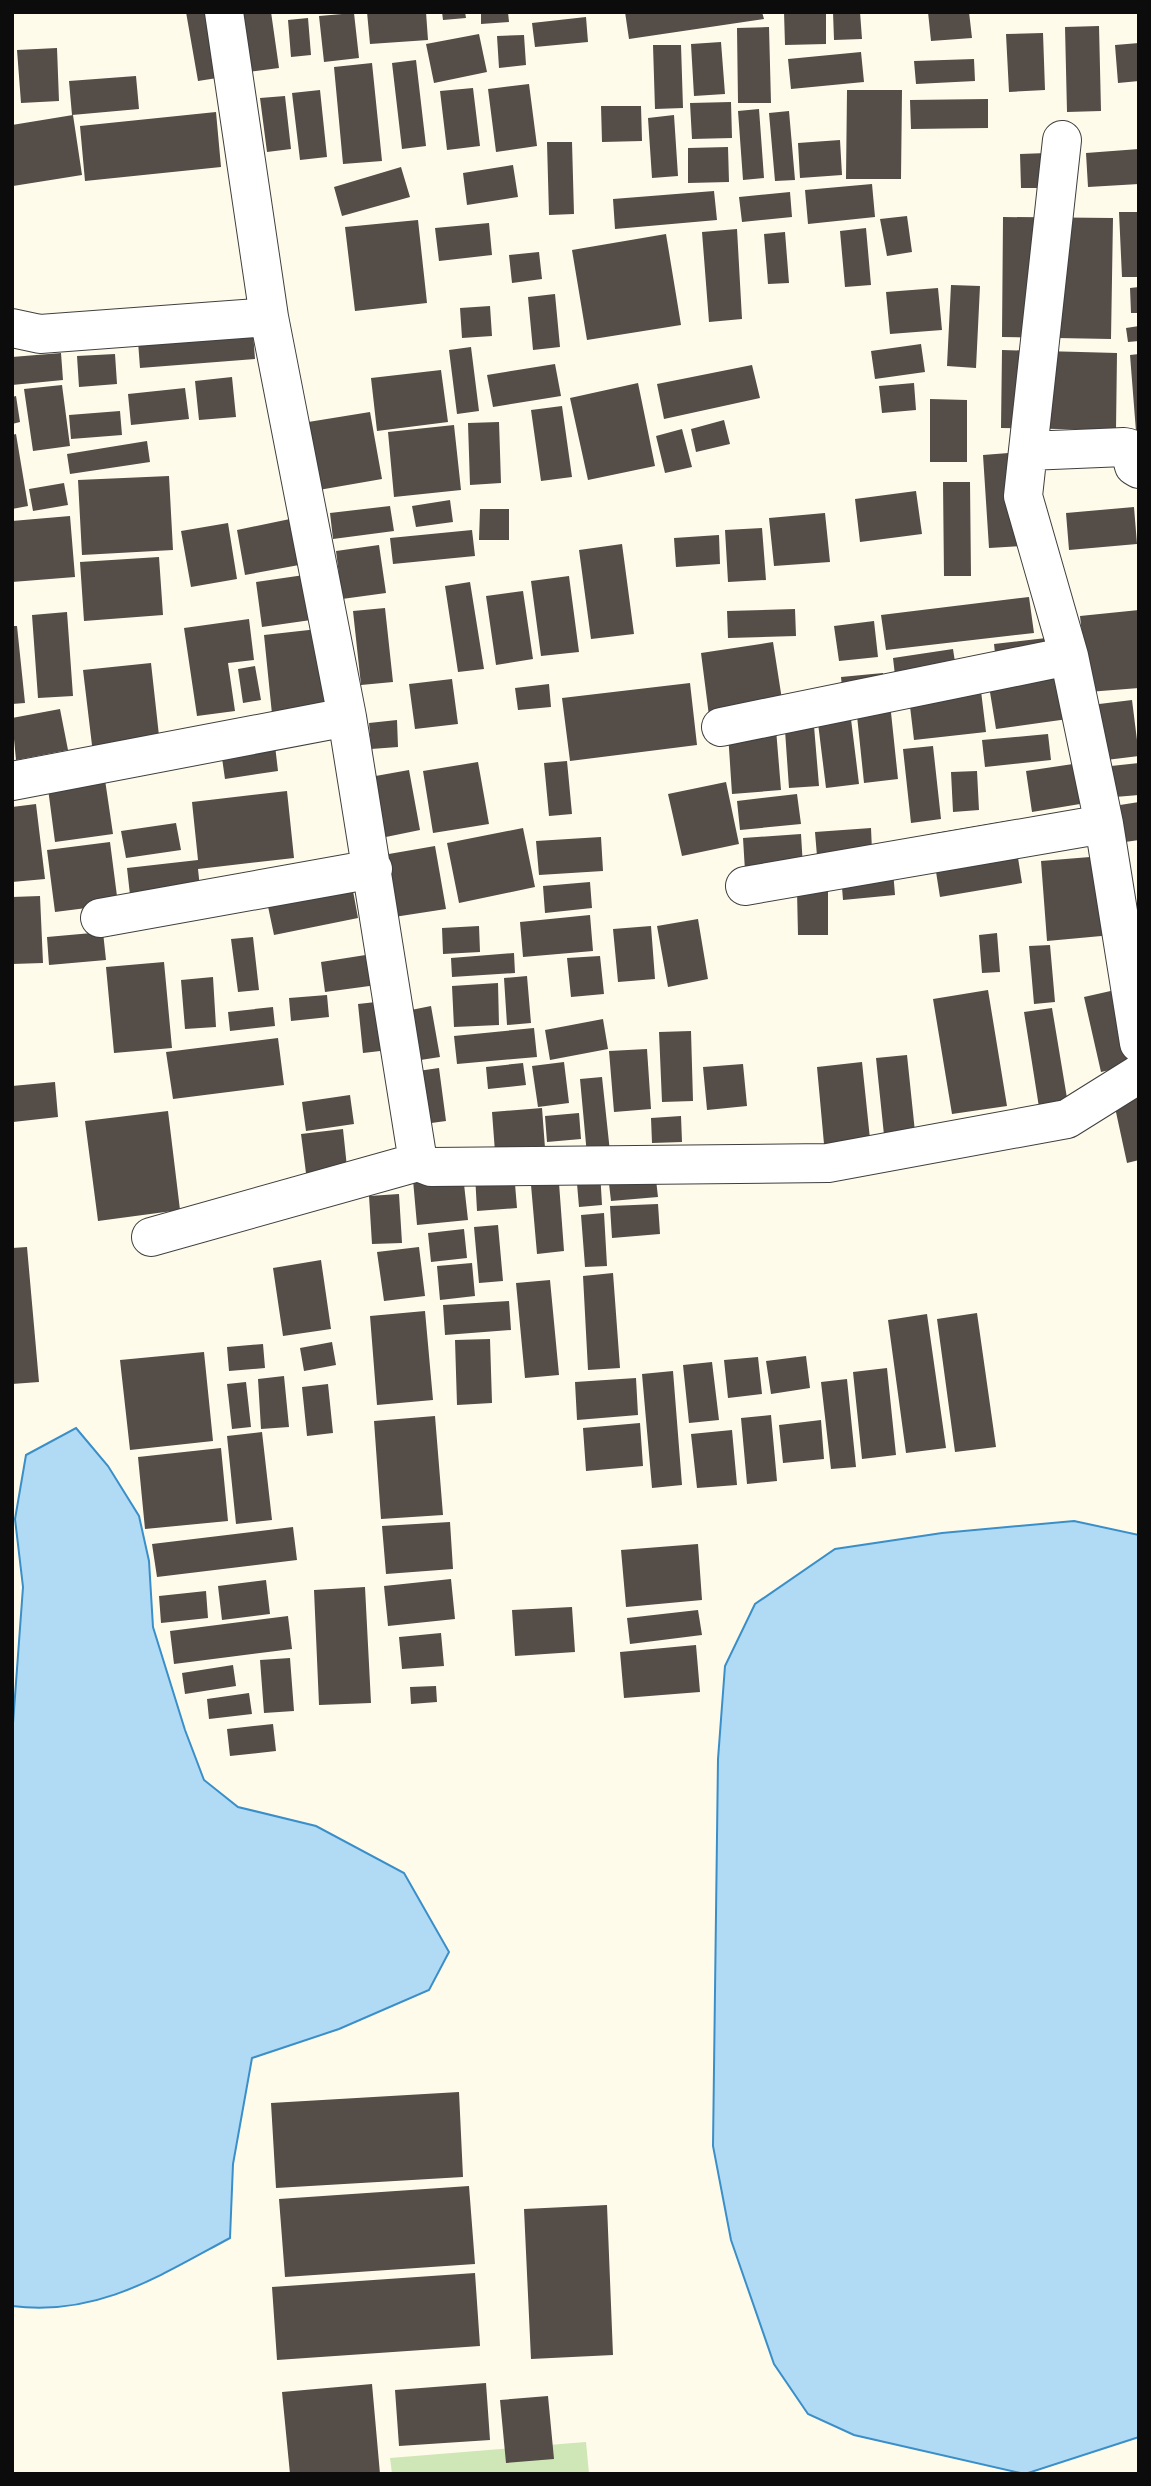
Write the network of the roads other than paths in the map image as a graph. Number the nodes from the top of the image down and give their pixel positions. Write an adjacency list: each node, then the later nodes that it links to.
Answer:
1 (224, 12): 3 (street)
2 (1062, 140): 5 (street)
3 (269, 317): 4 (street); 8 (street)
4 (12, 328)
5 (1028, 451): 6 (street); 7 (street)
6 (1139, 469)
7 (1069, 656): 9 (street); 11 (street)
8 (347, 717): 10 (street); 12 (street)
9 (721, 727)
10 (12, 781)
11 (1104, 824): 13 (street); 15 (street)
12 (373, 869): 14 (street); 17 (street)
13 (746, 886)
14 (100, 918)
15 (1139, 1043)
16 (1139, 1074): 17 (street)
17 (418, 1162): 18 (street)
18 (150, 1237)

